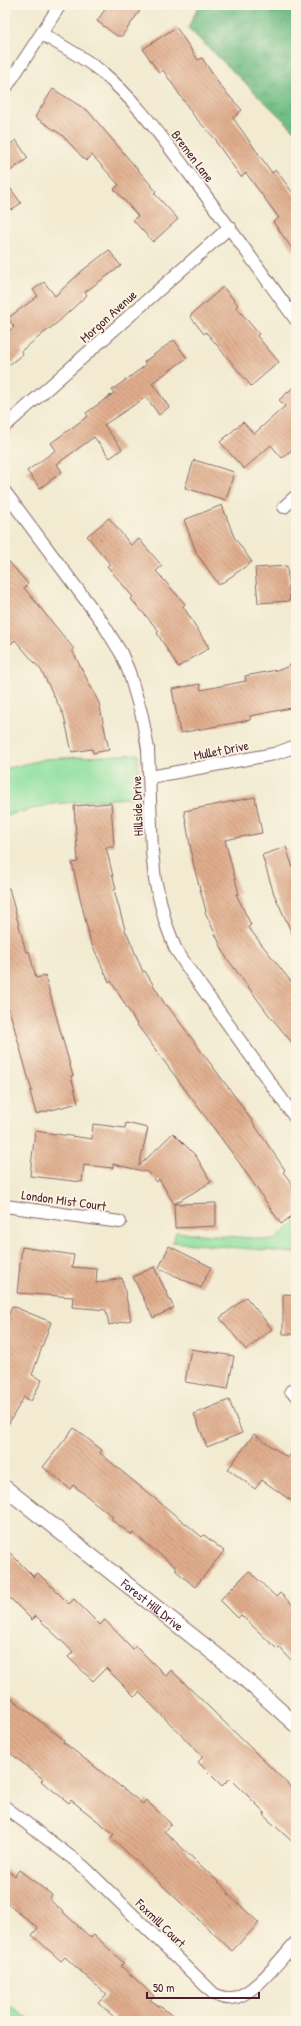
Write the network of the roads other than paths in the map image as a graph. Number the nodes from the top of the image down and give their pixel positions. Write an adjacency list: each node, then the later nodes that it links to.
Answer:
1 (60, 5): 2 (street)
2 (42, 34): 3 (street); 4 (street, Bremen Lane)
3 (5, 89)
4 (230, 227): 5 (street, Bremen Lane); 6 (street, Morgon Avenue)
5 (296, 320)
6 (5, 426)
7 (5, 492): 11 (street, Hillside Drive)
8 (296, 496): 9 (street)
9 (284, 507)
10 (296, 746): 11 (street, Mullet Drive)
11 (150, 777): 12 (street, Hillside Drive)
12 (296, 1119)
13 (5, 1206): 14 (street, London Mist Court)
14 (120, 1222)
15 (5, 1488): 16 (street, Forest Hill Drive)
16 (296, 1725)
17 (5, 1807): 18 (street, Foxmill Court)
18 (296, 1942)

